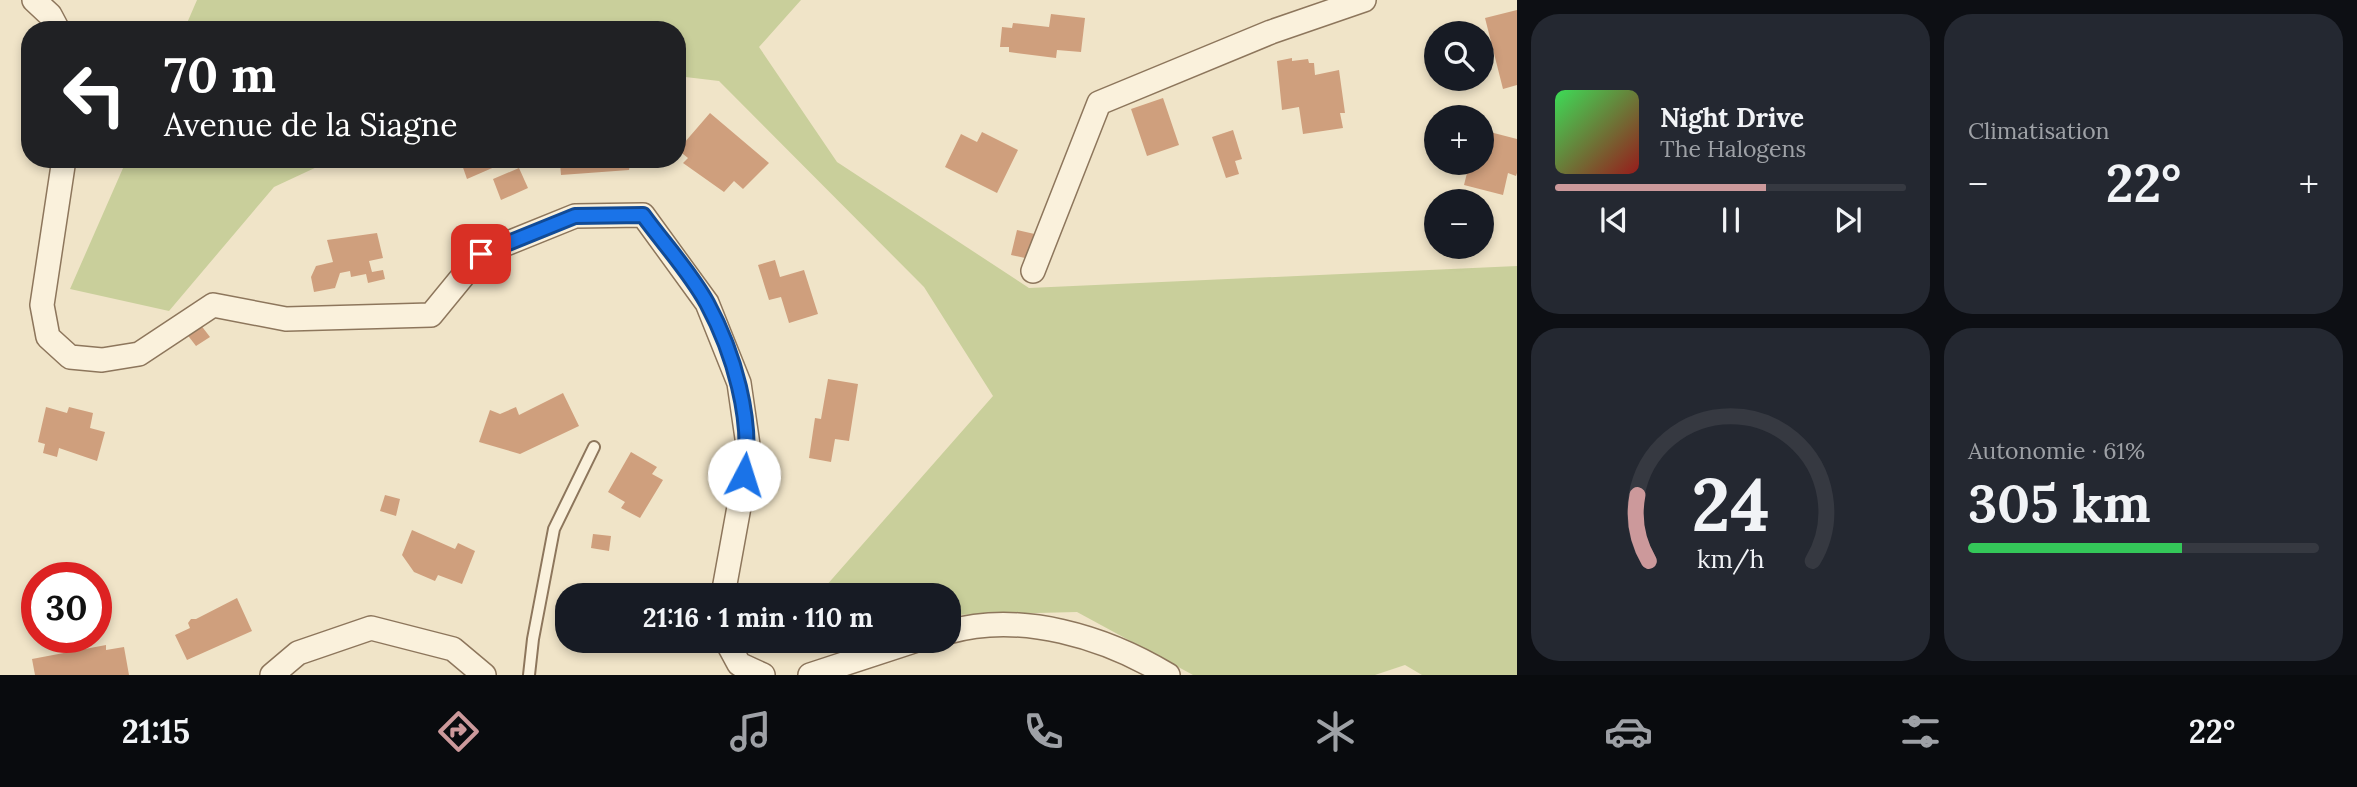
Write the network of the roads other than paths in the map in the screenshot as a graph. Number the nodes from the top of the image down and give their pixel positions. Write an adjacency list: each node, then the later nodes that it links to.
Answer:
1 (34, 0): 3 (street)
2 (1364, 0): 5 (street)
3 (53, 21)
4 (63, 168): 7 (street)
5 (1033, 271)
6 (594, 447): 13 (lane)
7 (725, 583)
8 (961, 628): 16 (street)
9 (733, 653): 14 (street)
10 (877, 653): 15 (street)
11 (272, 675): 12 (street)
12 (484, 675)
13 (529, 675)
14 (763, 675)
15 (810, 675)
16 (1168, 675)

